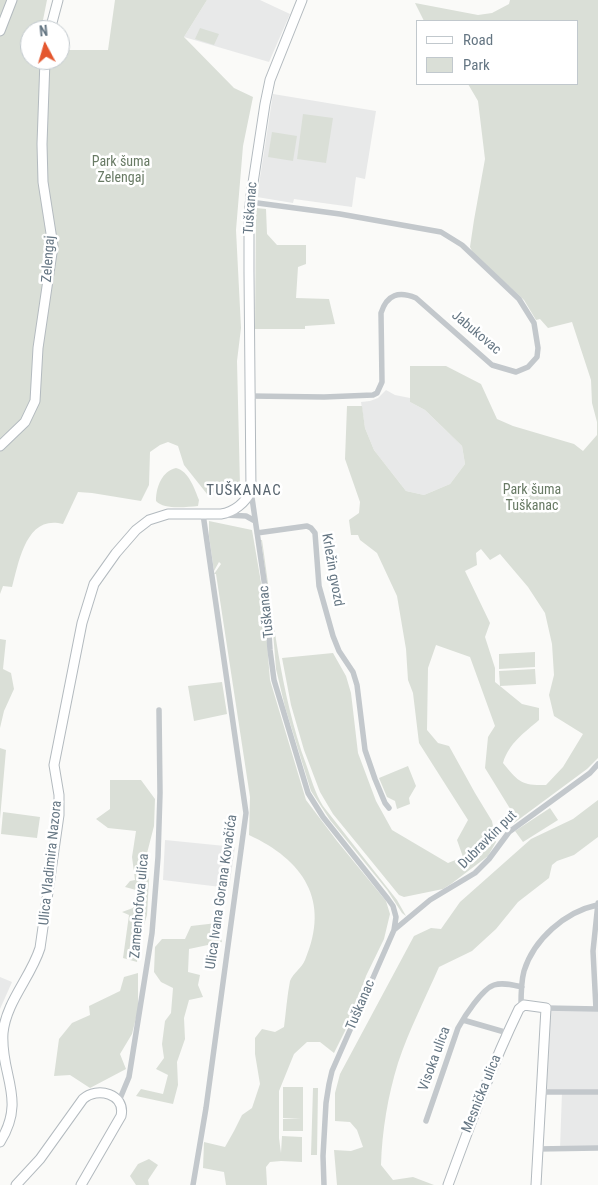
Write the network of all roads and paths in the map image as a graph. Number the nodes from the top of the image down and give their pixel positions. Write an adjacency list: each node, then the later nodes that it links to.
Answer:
1 (12, 0): 5 (street)
2 (58, 0): 4 (street)
3 (302, 0): 7 (street, Tuškanac)
4 (53, 20)
5 (0, 31)
6 (45, 70): 9 (street, Zelengaj)
7 (250, 202): 8 (street, Tuškanac); 8 (street, Jabukovac)
8 (250, 396): 10 (street, Tuškanac)
9 (0, 446)
10 (251, 491): 12 (street, Ulica Vladimira Nazora); 13 (street, Tuškanac)
11 (203, 514): 12 (street, Ulica Vladimira Nazora); 30 (street, Ulica Vladimira Nazora); 35 (street, Ulica Ivana Gorana Kovačića)
12 (221, 514): 13 (street, Ulica Vladimira Nazora)
13 (255, 521): 14 (street, Tuškanac)
14 (257, 533): 17 (street, Krležin gvozd); 19 (street, Tuškanac)
15 (159, 710): 28 (street, Zamenhofova ulica)
16 (598, 764): 19 (street, Dubravkin put)
17 (389, 808)
18 (598, 904): 20 (street); 23 (street)
19 (394, 930): 36 (street, Tuškanac)
20 (522, 987): 21 (street); 24 (street, Visoka ulica)
21 (521, 1006): 22 (street); 25 (street, Mesnička ulica)
22 (546, 1008): 23 (street); 26 (street)
23 (597, 1009)
24 (463, 1020): 25 (street); 29 (street, Visoka ulica)
25 (508, 1034): 37 (street, Mesnička ulica)
26 (542, 1092): 27 (street); 32 (street)
27 (598, 1092)
28 (119, 1101): 33 (street); 34 (street)
29 (426, 1121)
30 (0, 1142)
31 (598, 1148): 32 (street)
32 (537, 1149): 38 (street)
33 (16, 1185)
34 (81, 1185)
35 (193, 1185)
36 (324, 1185)
37 (448, 1185)
38 (536, 1185)

